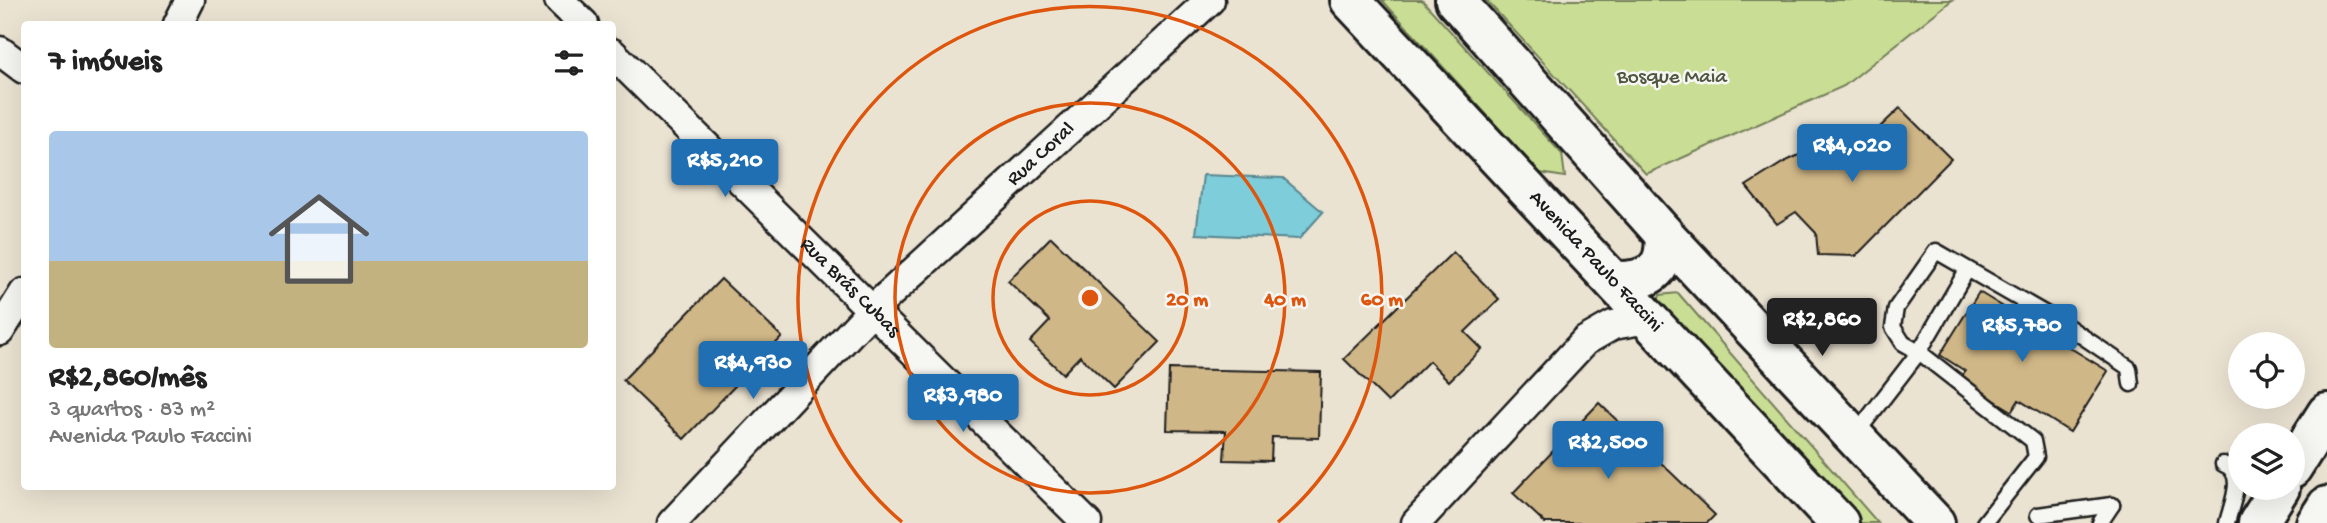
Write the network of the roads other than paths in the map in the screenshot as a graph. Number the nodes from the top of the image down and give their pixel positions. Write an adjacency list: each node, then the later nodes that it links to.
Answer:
1 (190, 0): 6 (street)
2 (559, 0): 7 (street)
3 (1210, 0): 15 (street, Rua Coral)
4 (1350, 0): 13 (main road, Avenida Paulo Faccini)
5 (1455, 0): 11 (main road)
6 (180, 21)
7 (581, 21)
8 (0, 51): 10 (street)
9 (616, 57): 15 (street, Rua Brás Cubas)
10 (21, 67)
11 (1664, 234): 13 (main road); 21 (main road)
12 (1967, 270): 18 (lane); 18 (lane); 19 (lane)
13 (1614, 281): 16 (main road, Avenida Paulo Faccini)
14 (21, 298): 17 (street)
15 (872, 310): 27 (street, Rua Coral); 28 (street, Rua Brás Cubas)
16 (1648, 319): 29 (street); 30 (main road, Avenida Paulo Faccini)
17 (0, 331)
18 (1919, 352): 21 (lane); 32 (lane)
19 (2131, 384)
20 (2327, 413): 22 (main road)
21 (1854, 436): 31 (main road)
22 (2305, 448)
23 (2223, 464): 34 (lane)
24 (2272, 500): 35 (main road)
25 (2327, 506): 36 (main road)
26 (2038, 515): 33 (lane)
27 (672, 523)
28 (1087, 523)
29 (1416, 523)
30 (1839, 523)
31 (1936, 523)
32 (1984, 523)
33 (2100, 523)
34 (2227, 523)
35 (2258, 523)
36 (2316, 523)

